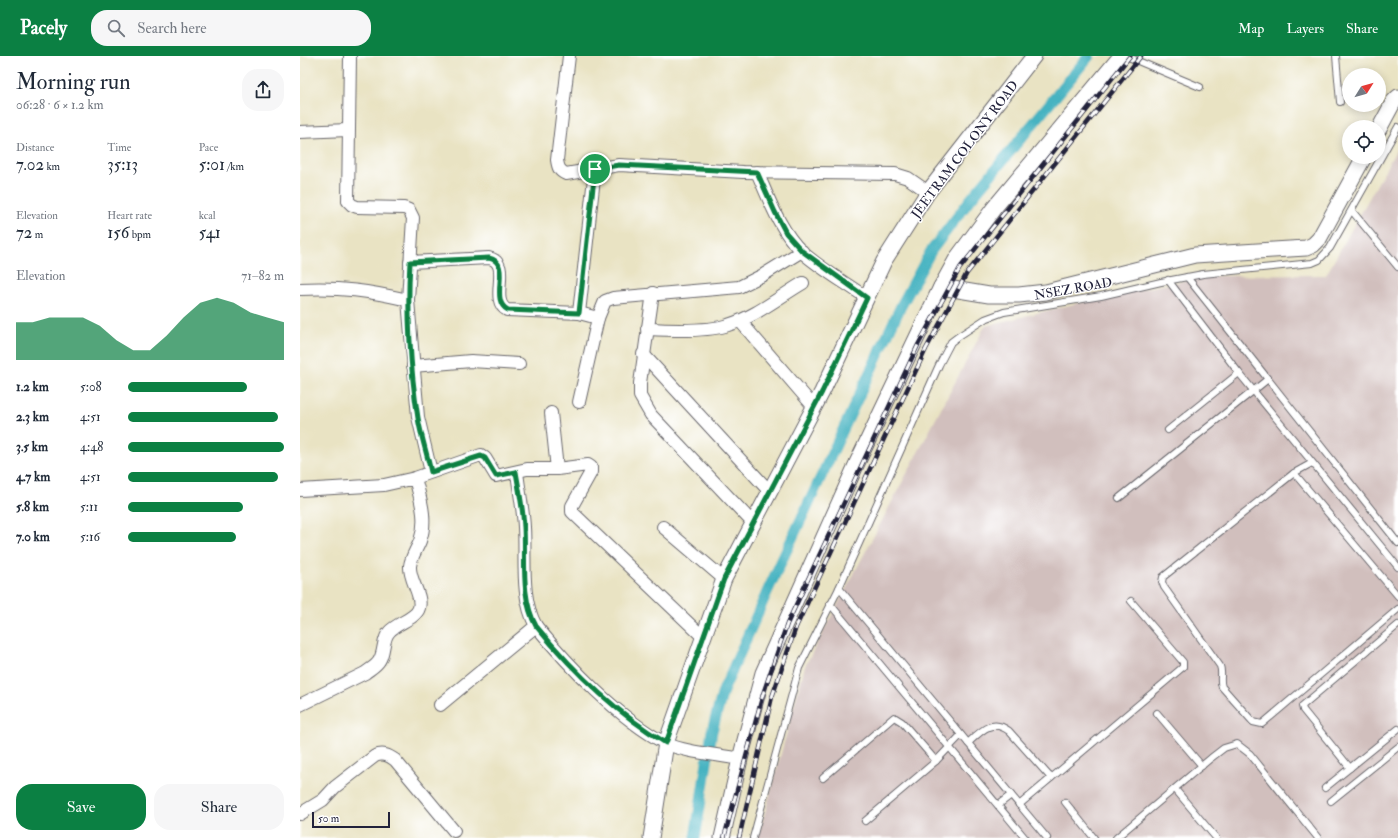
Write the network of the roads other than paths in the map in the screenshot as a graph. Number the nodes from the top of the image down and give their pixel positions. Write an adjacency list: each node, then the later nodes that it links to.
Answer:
1 (350, 56): 12 (street)
2 (568, 56): 15 (street)
3 (1034, 56): 17 (street, JEETRAM COLONY ROAD)
4 (1121, 56): 25 (street)
5 (1126, 56): 7 (lane)
6 (1336, 56): 9 (lane)
7 (1200, 87)
8 (1398, 97): 10 (street)
9 (1340, 102)
10 (1384, 120)
11 (1398, 127): 18 (lane, NSEZ ROAD)
12 (348, 130): 13 (street); 20 (street)
13 (300, 132)
14 (1360, 164): 25 (street)
15 (595, 169): 16 (street); 30 (street)
16 (757, 172): 17 (street); 19 (street)
17 (928, 192): 28 (street, JEETRAM COLONY ROAD)
18 (1352, 211): 21 (lane); 22 (lane, NSEZ ROAD)
19 (802, 251): 27 (street); 28 (street)
20 (410, 262): 29 (street); 30 (street)
21 (1398, 267)
22 (1188, 277): 23 (lane, NSEZ ROAD); 38 (lane)
23 (1168, 280): 37 (lane); 58 (lane, NSEZ ROAD)
24 (803, 283): 32 (street)
25 (941, 287): 75 (street)
26 (300, 289): 29 (street)
27 (653, 293): 31 (street); 33 (street)
28 (867, 298): 41 (street, JEETRAM COLONY ROAD)
29 (408, 300): 36 (street)
30 (579, 313): 31 (street)
31 (598, 318): 40 (street)
32 (740, 321): 33 (street); 41 (street)
33 (647, 329): 34 (street)
34 (643, 354): 51 (street); 53 (street)
35 (519, 364): 36 (street)
36 (413, 366): 46 (street)
37 (1239, 373): 39 (lane); 43 (lane)
38 (1268, 380): 39 (lane); 55 (lane)
39 (1254, 391): 44 (lane); 52 (lane)
40 (579, 402)
41 (814, 407): 51 (street, JEETRAM COLONY ROAD)
42 (551, 413): 45 (street)
43 (1168, 430)
44 (1312, 463): 48 (lane); 56 (lane)
45 (557, 469): 47 (street); 65 (street)
46 (431, 472): 47 (street); 49 (street)
47 (516, 472): 64 (street)
48 (1294, 473): 59 (lane); 62 (lane)
49 (415, 478): 50 (street); 66 (street)
50 (300, 490)
51 (770, 492): 53 (street, JEETRAM COLONY ROAD)
52 (1119, 498)
53 (753, 523): 57 (street, JEETRAM COLONY ROAD)
54 (663, 528): 57 (street)
55 (1398, 543)
56 (1398, 567)
57 (724, 579): 65 (street, JEETRAM COLONY ROAD)
58 (839, 588): 61 (lane, NSEZ ROAD); 70 (lane)
59 (1398, 596)
60 (1131, 601): 80 (lane)
61 (830, 604): 74 (lane); 93 (lane, NSEZ ROAD)
62 (1398, 609)
63 (1398, 625): 78 (lane)
64 (536, 626): 67 (street); 71 (street)
65 (702, 636): 71 (street, JEETRAM COLONY ROAD)
66 (300, 705)
67 (440, 705)
68 (1157, 713): 77 (lane)
69 (1398, 729): 78 (lane)
70 (962, 735): 72 (lane); 74 (lane)
71 (666, 743): 75 (street); 91 (street, JEETRAM COLONY ROAD)
72 (968, 743): 80 (lane); 83 (lane)
73 (1398, 746): 84 (lane)
74 (951, 747): 76 (lane); 86 (lane)
75 (736, 758): 92 (street)
76 (936, 761): 79 (lane); 89 (lane)
77 (1202, 766): 82 (lane); 99 (lane)
78 (1350, 768): 81 (lane)
79 (823, 778)
80 (1051, 778): 87 (lane)
81 (1325, 788)
82 (1175, 789): 97 (lane); 98 (lane)
83 (1011, 795): 86 (lane); 87 (lane)
84 (1330, 801)
85 (1065, 802): 96 (lane)
86 (998, 805): 94 (lane)
87 (1019, 805): 95 (lane)
88 (300, 814): 90 (street)
89 (865, 821)
90 (454, 831)
91 (652, 838)
92 (722, 838)
93 (753, 838)
94 (1026, 838)
95 (1047, 838)
96 (1094, 838)
97 (1116, 838)
98 (1216, 838)
99 (1318, 838)

